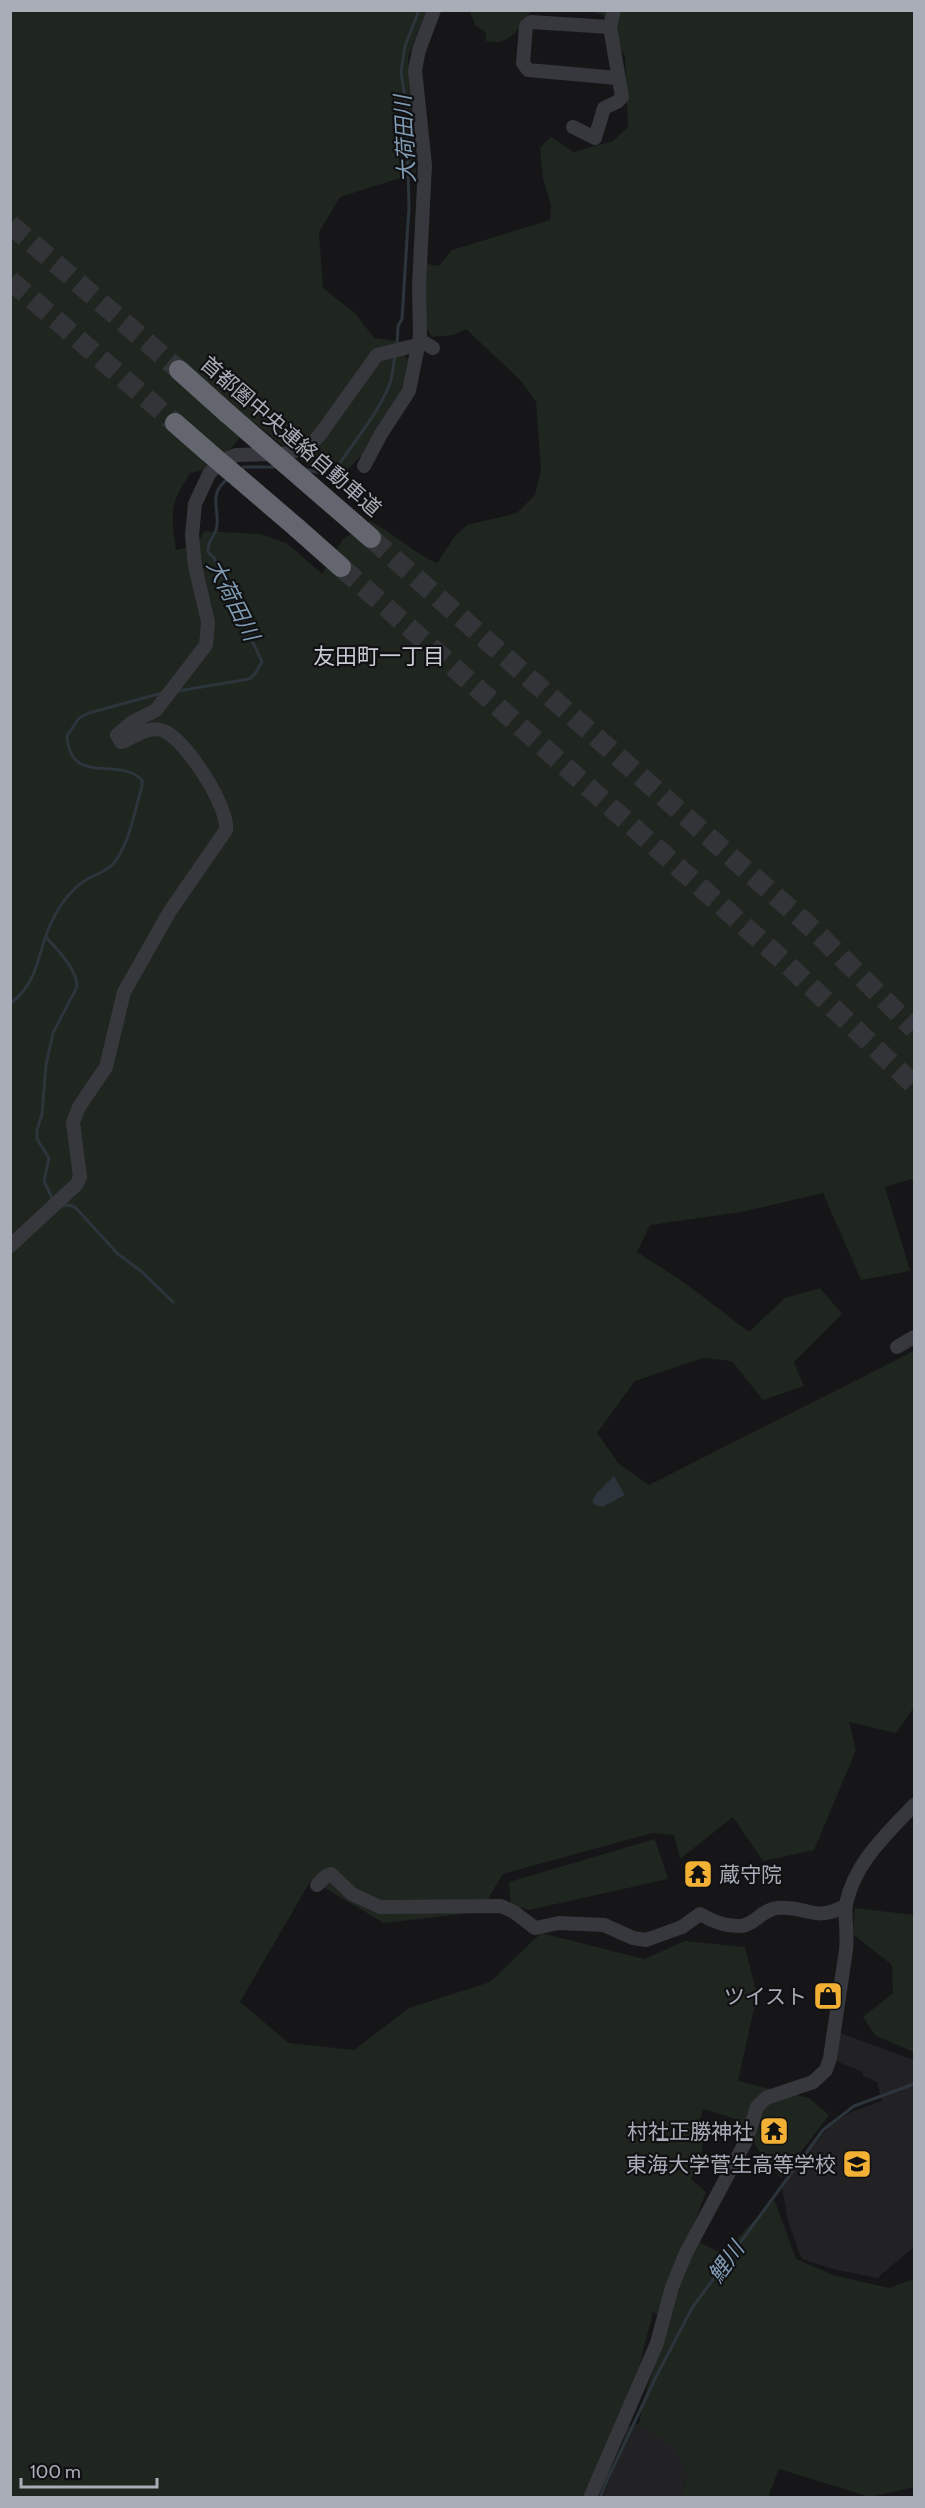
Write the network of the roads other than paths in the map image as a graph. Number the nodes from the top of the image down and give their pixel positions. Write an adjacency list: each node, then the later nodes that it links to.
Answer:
1 (434, 10): 6 (street)
2 (614, 10): 3 (street)
3 (610, 27): 4 (street); 4 (street)
4 (617, 78): 5 (street)
5 (573, 127)
6 (415, 345): 7 (street); 10 (street); 13 (street)
7 (433, 348)
8 (179, 370): 11 (highway, 首都圏中央連絡自動車道, bridge)
9 (175, 423): 12 (highway, bridge)
10 (364, 466)
11 (370, 538)
12 (341, 567)
13 (10, 1246)
14 (915, 1337): 15 (street)
15 (897, 1347)
16 (915, 1805): 18 (street)
17 (317, 1885): 18 (street)
18 (845, 1906): 19 (street)
19 (590, 2498)

